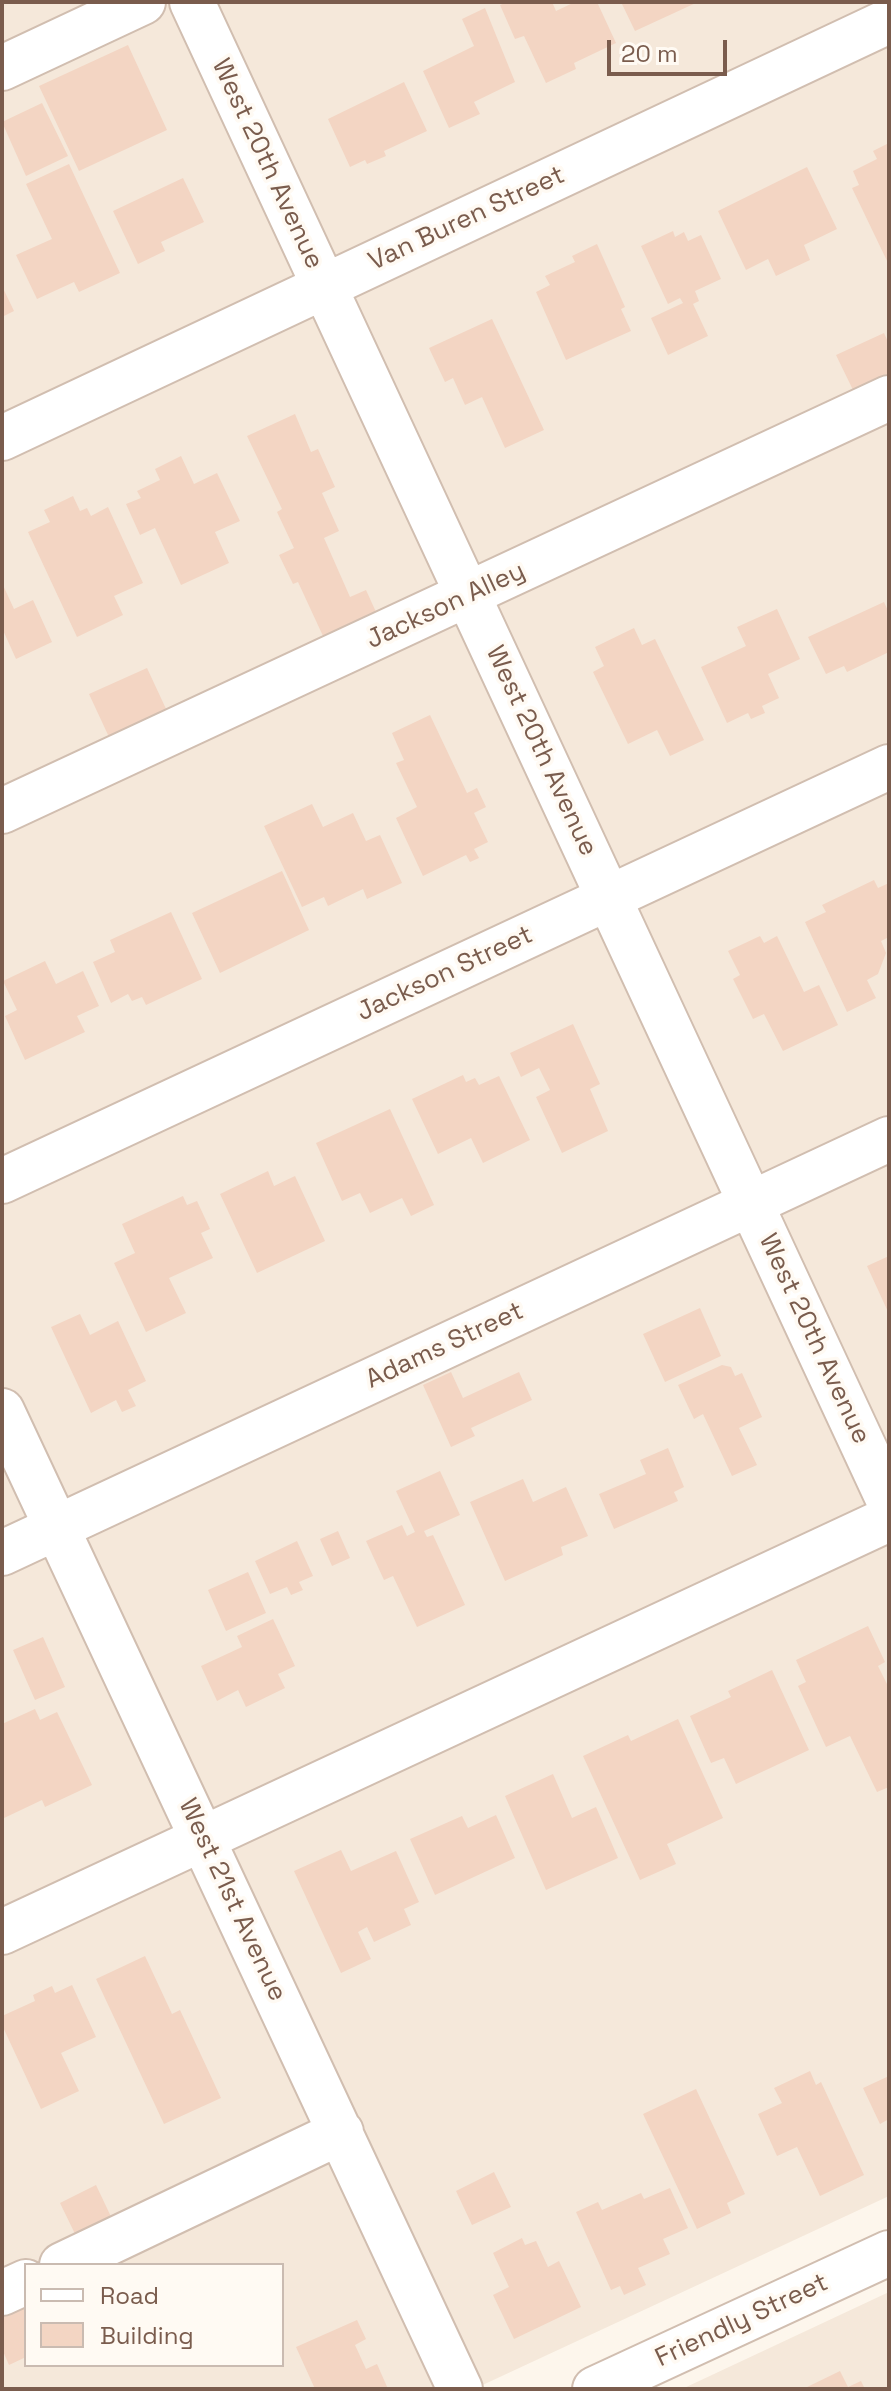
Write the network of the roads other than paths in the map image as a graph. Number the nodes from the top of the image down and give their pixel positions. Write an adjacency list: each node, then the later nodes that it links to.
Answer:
1 (143, 2): 4 (street)
2 (192, 2): 5 (street, West 20th Avenue)
3 (889, 21): 5 (street, Van Buren Street)
4 (2, 68)
5 (324, 287): 7 (street, Van Buren Street); 8 (street, West 20th Avenue)
6 (889, 398): 8 (street, Jackson Alley)
7 (2, 438)
8 (468, 596): 10 (street, Jackson Alley); 11 (street, West 20th Avenue)
9 (889, 767): 11 (street, Jackson Street)
10 (2, 811)
11 (610, 897): 13 (street, Jackson Street); 14 (street, West 20th Avenue)
12 (889, 1139): 14 (street, Adams Street)
13 (2, 1181)
14 (751, 1203): 16 (street, West 20th Avenue); 18 (street, Adams Street)
15 (2, 1411): 18 (street, West 21st Avenue)
16 (889, 1501)
17 (889, 1519): 20 (street)
18 (56, 1528): 19 (street, Adams Street); 20 (street, West 21st Avenue)
19 (2, 1553)
20 (203, 1838): 21 (street); 22 (street, West 21st Avenue)
21 (2, 1932)
22 (341, 2132): 24 (street); 27 (street, West 21st Avenue)
23 (889, 2253): 28 (street, Friendly Street)
24 (66, 2263)
25 (24, 2283): 26 (street)
26 (2, 2293)
27 (460, 2389)
28 (595, 2389)

